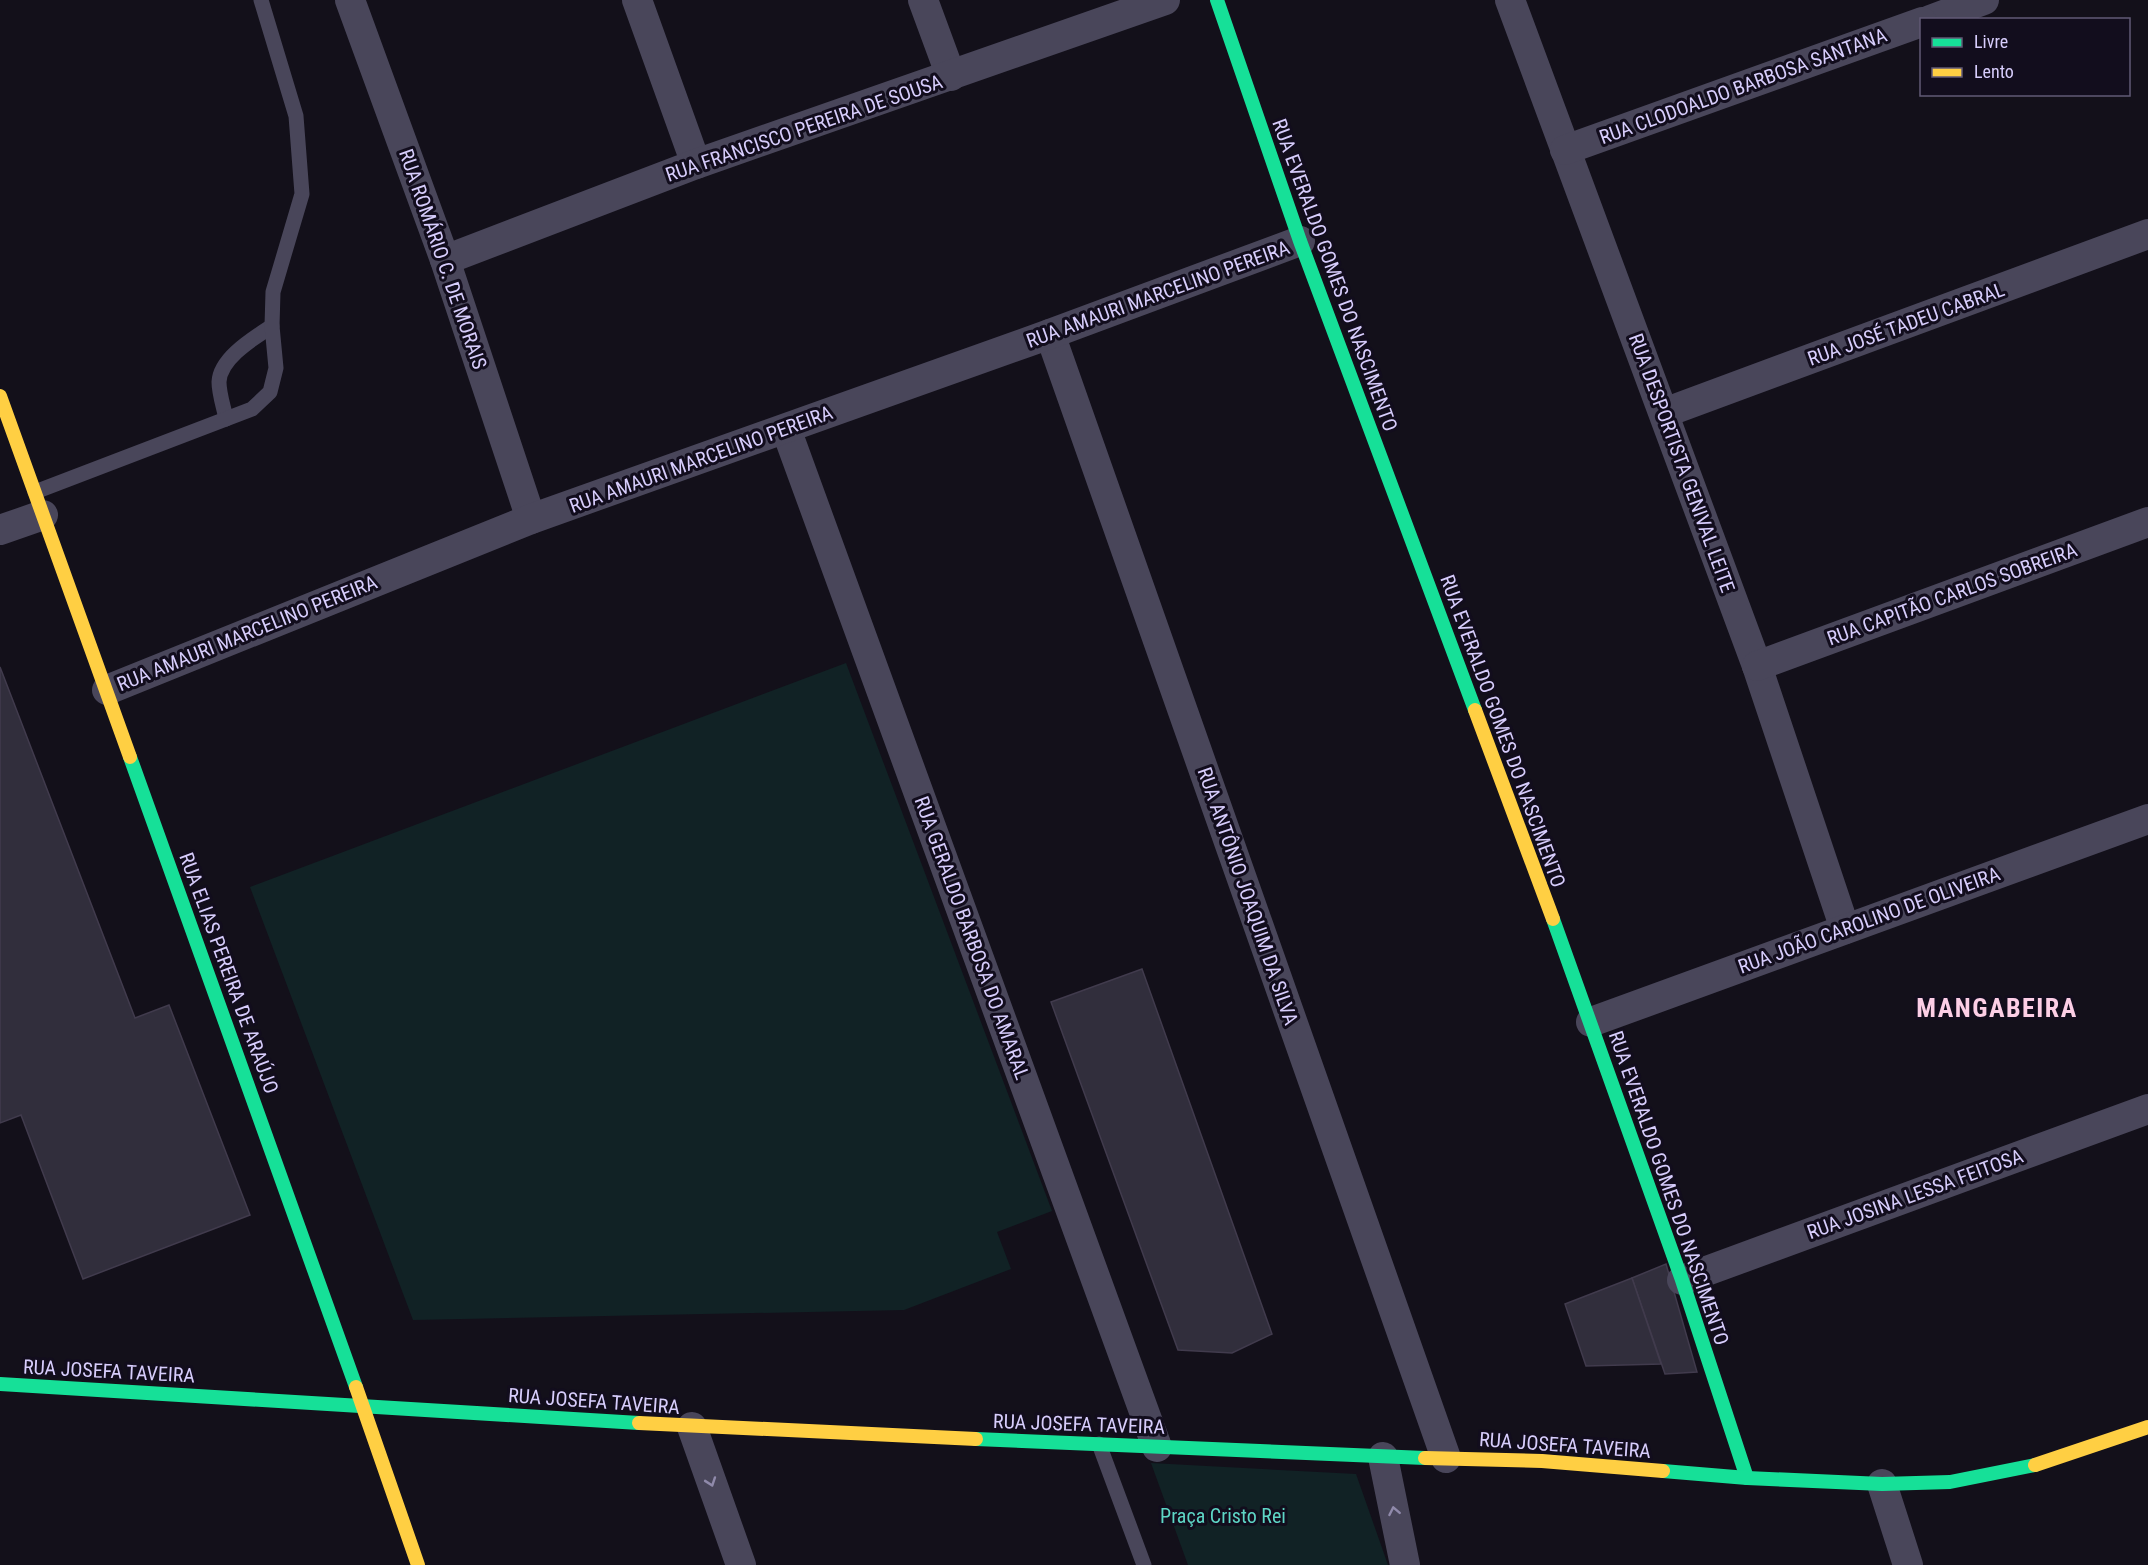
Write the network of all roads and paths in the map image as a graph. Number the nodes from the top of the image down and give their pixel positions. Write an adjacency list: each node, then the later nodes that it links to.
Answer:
1 (261, 0): 17 (lane)
2 (350, 0): 16 (street, RUA ROMÁRIO C. DE MORAIS)
3 (637, 0): 13 (street)
4 (923, 0): 11 (street)
5 (1165, 0): 11 (street, RUA FRANCISCO PEREIRA DE SOUSA)
6 (1217, 0): 15 (street, RUA EVERALDO GOMES DO NASCIMENTO)
7 (1510, 0): 12 (street, RUA DESPORTISTA GENIVAL LEITE)
8 (1984, 0): 9 (street)
9 (1935, 18)
10 (1920, 23): 12 (street, RUA CLODOALDO BARBOSA SANTANA)
11 (951, 76): 13 (street, RUA FRANCISCO PEREIRA DE SOUSA)
12 (1565, 150): 20 (street, RUA DESPORTISTA GENIVAL LEITE)
13 (696, 164): 16 (street, RUA FRANCISCO PEREIRA DE SOUSA)
14 (2148, 234): 20 (street, RUA JOSÉ TADEU CABRAL)
15 (1300, 241): 18 (street, RUA AMAURI MARCELINO PEREIRA); 31 (street, RUA EVERALDO GOMES DO NASCIMENTO)
16 (445, 260): 24 (street, RUA ROMÁRIO C. DE MORAIS)
17 (272, 326): 21 (lane); 21 (lane)
18 (1050, 334): 22 (street, RUA AMAURI MARCELINO PEREIRA); 41 (street, RUA ANTÔNIO JOAQUIM DA SILVA)
19 (0, 396): 23 (street, RUA ELIAS PEREIRA DE ARAÚJO)
20 (1664, 413): 27 (street, RUA DESPORTISTA GENIVAL LEITE)
21 (226, 419): 23 (lane)
22 (786, 429): 24 (street, RUA AMAURI MARCELINO PEREIRA); 39 (street, RUA GERALDO BARBOSA DO AMARAL)
23 (39, 504): 26 (street); 28 (street, RUA ELIAS PEREIRA DE ARAÚJO)
24 (531, 519): 28 (street, RUA AMAURI MARCELINO PEREIRA)
25 (2148, 522): 27 (street, RUA CAPITÃO CARLOS SOBREIRA)
26 (0, 530)
27 (1757, 666): 30 (street, RUA DESPORTISTA GENIVAL LEITE)
28 (107, 690): 35 (street, RUA ELIAS PEREIRA DE ARAÚJO)
29 (2148, 819): 30 (street, RUA JOÃO CAROLINO DE OLIVEIRA)
30 (1845, 929): 31 (street, RUA JOÃO CAROLINO DE OLIVEIRA)
31 (1591, 1022): 33 (street, RUA EVERALDO GOMES DO NASCIMENTO)
32 (2148, 1109): 33 (street, RUA JOSINA LESSA FEITOSA)
33 (1682, 1280): 42 (street, RUA EVERALDO GOMES DO NASCIMENTO)
34 (0, 1384): 35 (street, RUA JOSEFA TAVEIRA)
35 (362, 1405): 36 (street, RUA JOSEFA TAVEIRA); 44 (street, RUA ELIAS PEREIRA DE ARAÚJO)
36 (692, 1427): 38 (street, RUA JOSEFA TAVEIRA); 45 (street, one-way to 45)
37 (2148, 1427): 43 (street, RUA JOSEFA TAVEIRA)
38 (1099, 1444): 39 (street, RUA JOSEFA TAVEIRA); 46 (lane)
39 (1157, 1447): 40 (street, RUA JOSEFA TAVEIRA)
40 (1383, 1457): 41 (street, RUA JOSEFA TAVEIRA); 47 (street, one-way to 40)
41 (1446, 1458): 42 (street, RUA JOSEFA TAVEIRA)
42 (1747, 1478): 43 (street, RUA JOSEFA TAVEIRA)
43 (1882, 1484): 48 (street)
44 (418, 1565)
45 (741, 1565)
46 (1144, 1565)
47 (1405, 1565)
48 (1908, 1565)

